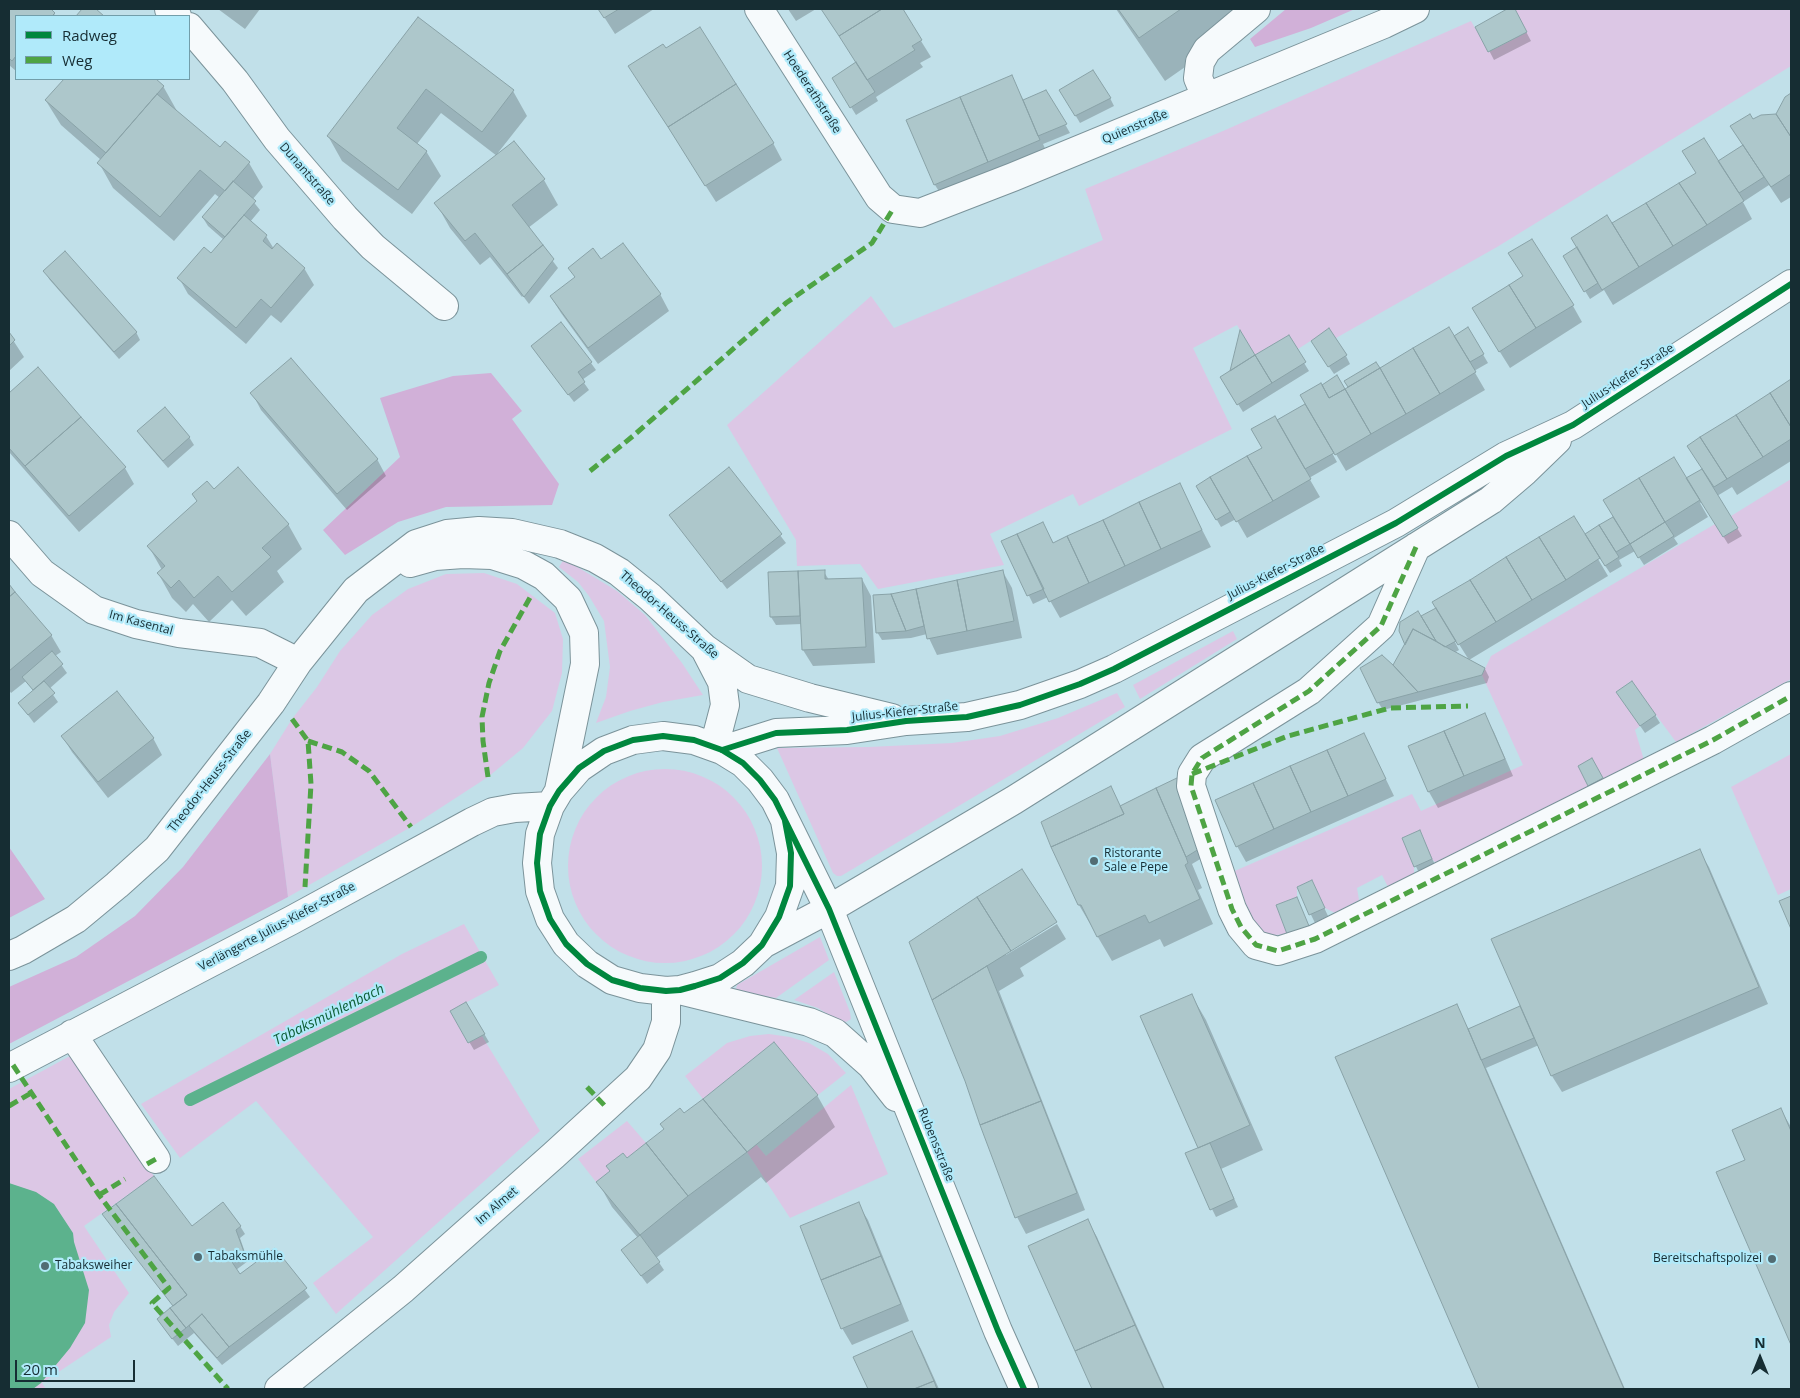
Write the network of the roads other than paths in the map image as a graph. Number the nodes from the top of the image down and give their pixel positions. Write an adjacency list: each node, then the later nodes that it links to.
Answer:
1 (759, 9): 6 (street, Hoederathstraße)
2 (1256, 9): 5 (street)
3 (1415, 9): 5 (street, Quienstraße)
4 (190, 28): 8 (street, Dunantstraße)
5 (1206, 97): 6 (street, Quienstraße)
6 (864, 175)
7 (1791, 284): 9 (street, Julius-Kiefer-Straße)
8 (444, 306)
9 (1574, 425): 11 (street, Julius-Kiefer-Straße); 16 (street, Julius-Kiefer-Straße)
10 (9, 535): 14 (street, Im Kasental)
11 (1416, 547): 15 (street); 20 (street, Julius-Kiefer-Straße)
12 (379, 572): 13 (street, Theodor-Heuss-Straße); 14 (street, Theodor-Heuss-Straße); 18 (street, Theodor-Heuss-Straße)
13 (704, 648): 16 (street, Theodor-Heuss-Straße); 17 (street)
14 (298, 662): 22 (street, Theodor-Heuss-Straße)
15 (1791, 696)
16 (906, 722): 17 (street, Julius-Kiefer-Straße)
17 (718, 749): 18 (street, Julius-Kiefer-Straße); 19 (street, Julius-Kiefer-Straße)
18 (555, 798): 23 (street, Julius-Kiefer-Straße); 24 (street, Verlängerte Julius-Kiefer-Straße)
19 (785, 821): 20 (street, Julius-Kiefer-Straße); 21 (street, Julius-Kiefer-Straße)
20 (829, 909): 21 (street, Julius-Kiefer-Straße); 26 (street, Rubensstraße)
21 (762, 945): 23 (street, Julius-Kiefer-Straße)
22 (9, 956)
23 (673, 991): 26 (street, Rubensstraße); 28 (street, Im Almet)
24 (72, 1034): 25 (street, Verlängerte Julius-Kiefer-Straße); 27 (street)
25 (9, 1068)
26 (913, 1118): 29 (street, Rubensstraße)
27 (156, 1159)
28 (279, 1389)
29 (1024, 1389)

